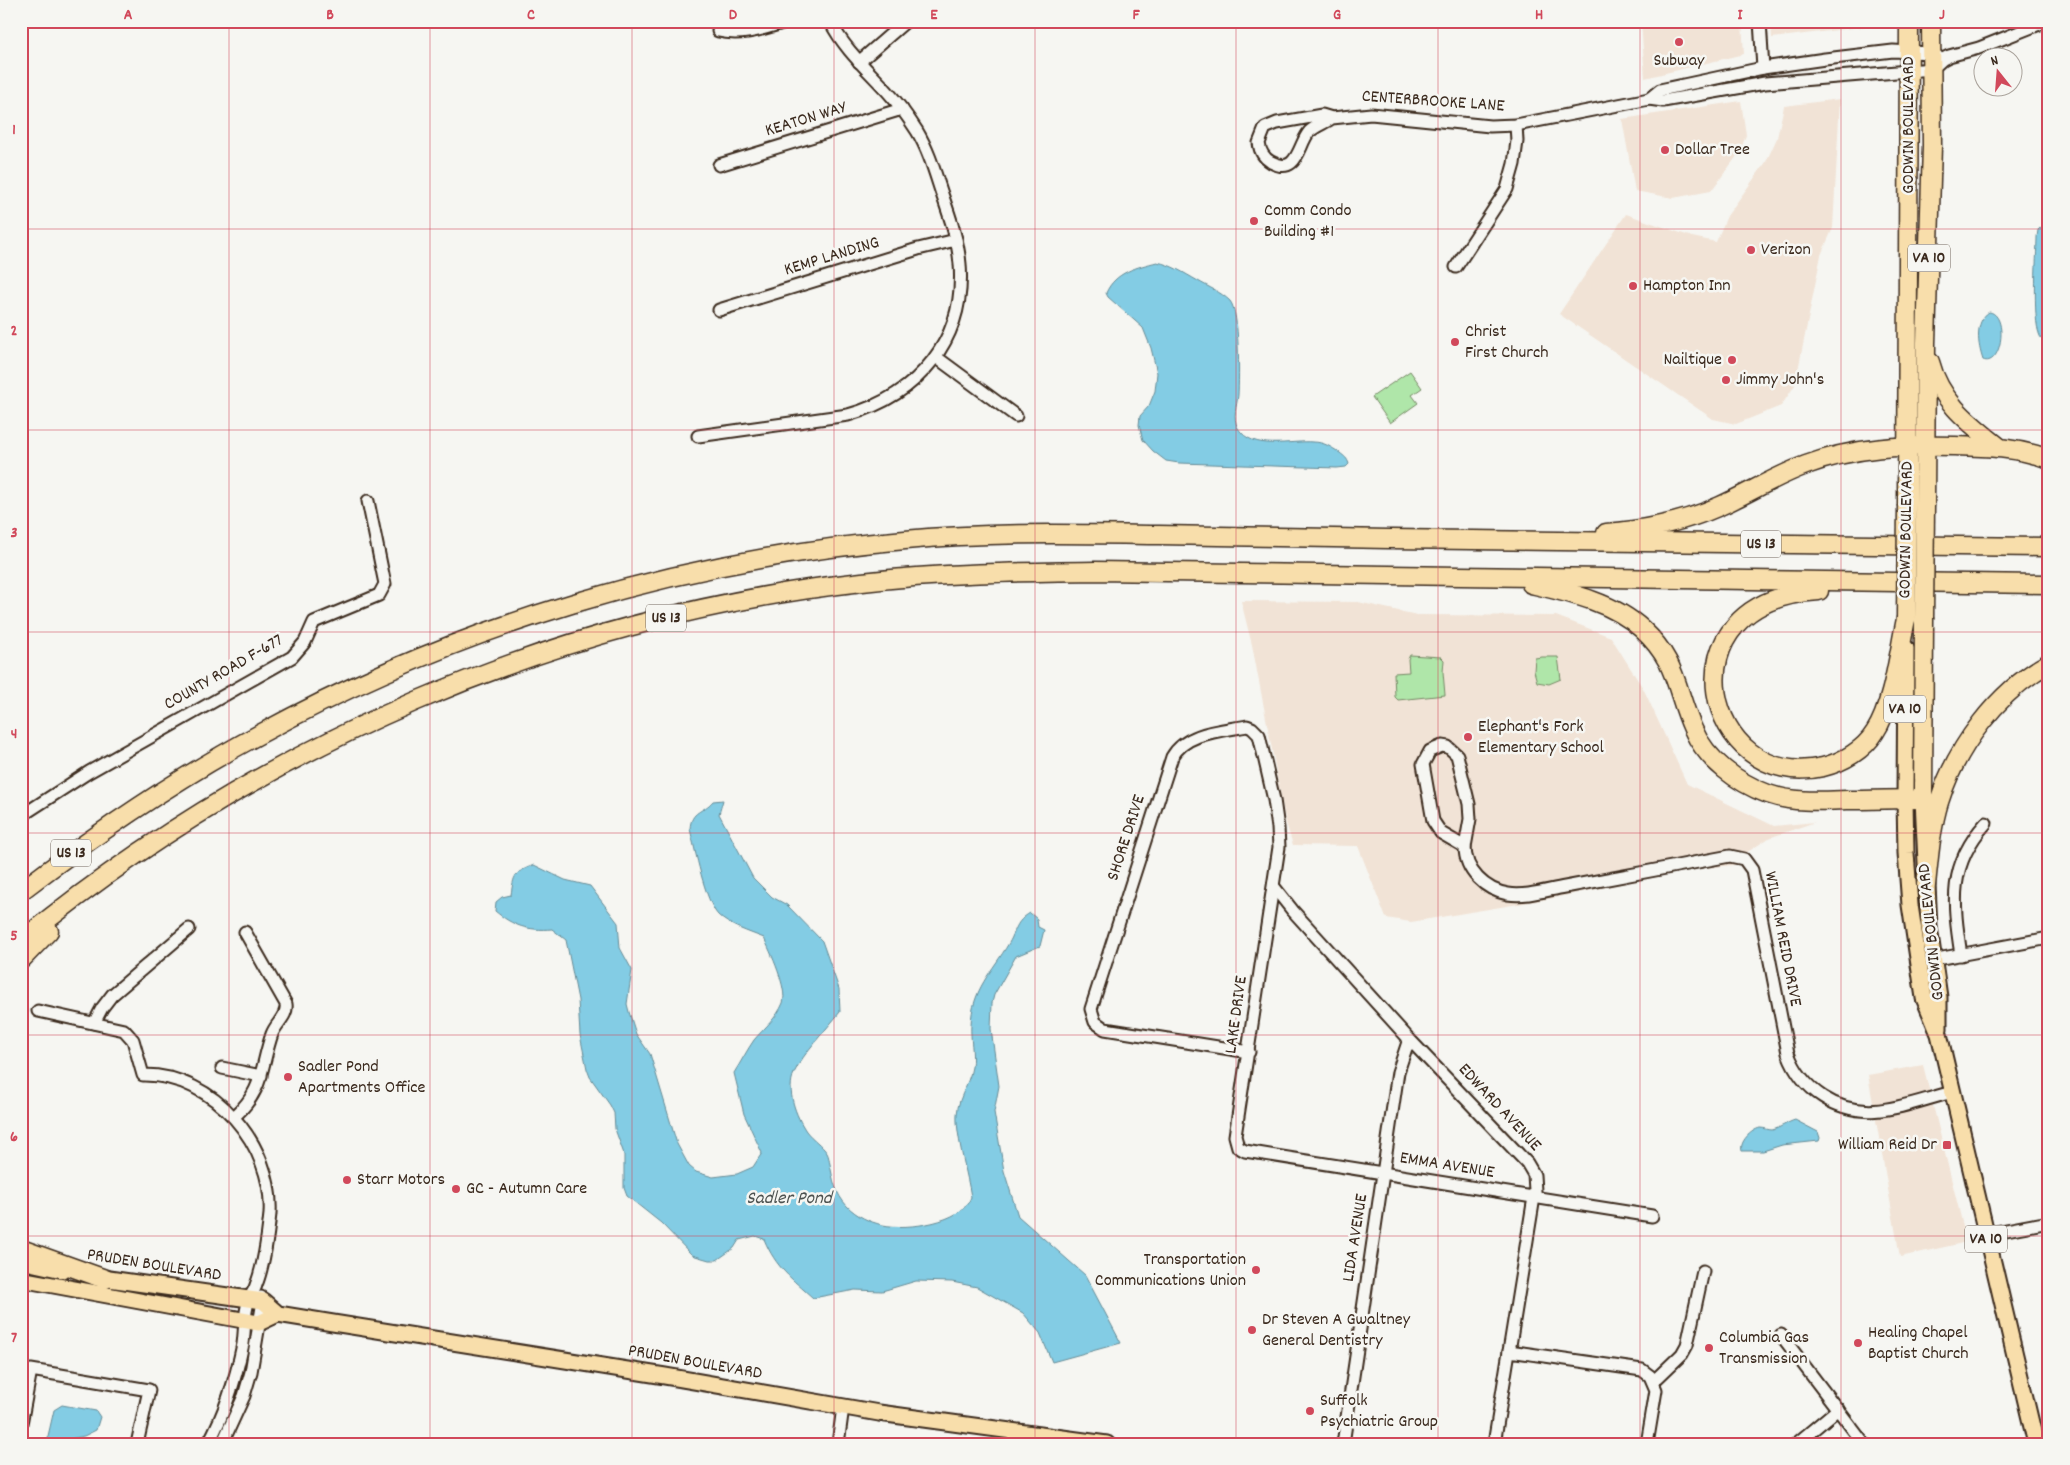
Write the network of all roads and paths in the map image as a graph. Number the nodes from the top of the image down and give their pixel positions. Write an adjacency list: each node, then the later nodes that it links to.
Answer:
1 (789, 21): 8 (street)
2 (830, 21): 11 (street)
3 (906, 21): 11 (street)
4 (1760, 21): 12 (street)
5 (1909, 21): 9 (highway, GODWIN BOULEVARD / VA 10)
6 (1931, 21): 10 (highway, GODWIN BOULEVARD / VA 10)
7 (2047, 21): 10 (street)
8 (718, 31)
9 (1909, 52): 10 (street, CENTERBROOKE LANE); 12 (street, CENTERBROOKE LANE); 13 (highway, GODWIN BOULEVARD / VA 10)
10 (1935, 60): 13 (street, CENTERBROOKE LANE); 22 (highway, GODWIN BOULEVARD / VA 10)
11 (859, 62): 15 (street)
12 (1763, 68): 14 (street, CENTERBROOKE LANE)
13 (1909, 70): 14 (street, CENTERBROOKE LANE); 26 (highway, GODWIN BOULEVARD / VA 10)
14 (1649, 99): 17 (street, CENTERBROOKE LANE)
15 (902, 109): 18 (street, KEATON WAY); 19 (street)
16 (1332, 118): 16 (street, CENTERBROOKE LANE); 17 (street, CENTERBROOKE LANE)
17 (1516, 125): 20 (street)
18 (719, 165)
19 (956, 240): 21 (street, KEMP LANDING); 23 (street)
20 (1456, 267)
21 (719, 310)
22 (1926, 343): 27 (highway, GODWIN BOULEVARD / VA 10); 28 (highway)
23 (936, 357): 24 (street); 25 (street)
24 (1016, 416)
25 (698, 436)
26 (1908, 446): 27 (highway); 31 (highway); 36 (highway, GODWIN BOULEVARD / VA 10, bridge)
27 (1926, 446): 28 (highway); 39 (highway, GODWIN BOULEVARD / VA 10, bridge)
28 (1999, 446): 29 (highway)
29 (2049, 460)
30 (368, 501): 40 (street, COUNTY ROAD F-677)
31 (1473, 540): 32 (highway, US 13); 41 (highway, US 13)
32 (2049, 546)
33 (1497, 577): 34 (highway, US 13); 38 (highway); 42 (highway, US 13)
34 (1877, 583): 35 (highway, US 13); 36 (highway)
35 (2049, 584)
36 (1906, 619): 38 (main road, GODWIN BOULEVARD / VA 10)
37 (2049, 663): 46 (highway)
38 (1905, 799): 39 (highway); 58 (main road, GODWIN BOULEVARD / VA 10)
39 (1923, 799): 46 (main road, GODWIN BOULEVARD / VA 10)
40 (21, 816)
41 (123, 817): 45 (highway); 48 (highway, US 13)
42 (193, 817): 52 (highway, US 13); 54 (highway)
43 (1986, 823): 53 (street)
44 (1464, 847): 44 (street); 63 (street, WILLIAM REID DRIVE)
45 (21, 880)
46 (1926, 885): 55 (main road, GODWIN BOULEVARD / VA 10)
47 (1274, 887): 59 (street, EDWARD AVENUE); 60 (street, LAKE DRIVE); 60 (street, SHORE DRIVE)
48 (21, 891)
49 (189, 929): 57 (street)
50 (245, 932): 62 (street)
51 (2049, 938): 53 (street)
52 (21, 941)
53 (1961, 955): 55 (street)
54 (21, 960)
55 (1932, 960): 58 (main road, GODWIN BOULEVARD / VA 10)
56 (38, 1011): 57 (street)
57 (94, 1023): 64 (street)
58 (1939, 1034): 63 (main road, GODWIN BOULEVARD / VA 10)
59 (1409, 1039): 66 (street, LIDA AVENUE); 67 (street, EDWARD AVENUE)
60 (1249, 1052): 65 (street, LAKE DRIVE)
61 (222, 1068): 62 (street)
62 (261, 1076): 64 (street)
63 (1953, 1092): 70 (main road, GODWIN BOULEVARD / VA 10)
64 (234, 1117): 76 (street)
65 (1238, 1147): 66 (street, EMMA AVENUE)
66 (1384, 1173): 67 (street, EMMA AVENUE); 90 (street, LIDA AVENUE)
67 (1534, 1197): 68 (street, EMMA AVENUE); 80 (street, EDWARD AVENUE)
68 (1652, 1216)
69 (2049, 1222): 70 (street)
70 (1985, 1234): 95 (main road, GODWIN BOULEVARD / VA 10)
71 (21, 1248): 75 (highway)
72 (21, 1261): 75 (main road, PRUDEN BOULEVARD)
73 (1703, 1271): 81 (street)
74 (21, 1279): 78 (main road, PRUDEN BOULEVARD)
75 (105, 1279): 76 (main road, PRUDEN BOULEVARD)
76 (256, 1295): 77 (main road); 78 (street)
77 (278, 1314): 78 (main road); 82 (main road, PRUDEN BOULEVARD)
78 (253, 1322): 86 (street); 87 (street)
79 (1781, 1335): 83 (street)
80 (1509, 1351): 81 (street); 91 (street, EDWARD AVENUE)
81 (1654, 1381): 92 (street)
82 (843, 1407): 88 (street); 89 (main road, PRUDEN BOULEVARD)
83 (1838, 1409): 93 (street); 94 (street)
84 (21, 1424): 85 (street)
85 (137, 1444)
86 (208, 1444)
87 (222, 1444)
88 (838, 1444)
89 (1106, 1444)
90 (1342, 1444)
91 (1494, 1444)
92 (1647, 1444)
93 (1796, 1444)
94 (1864, 1444)
95 (2036, 1444)

